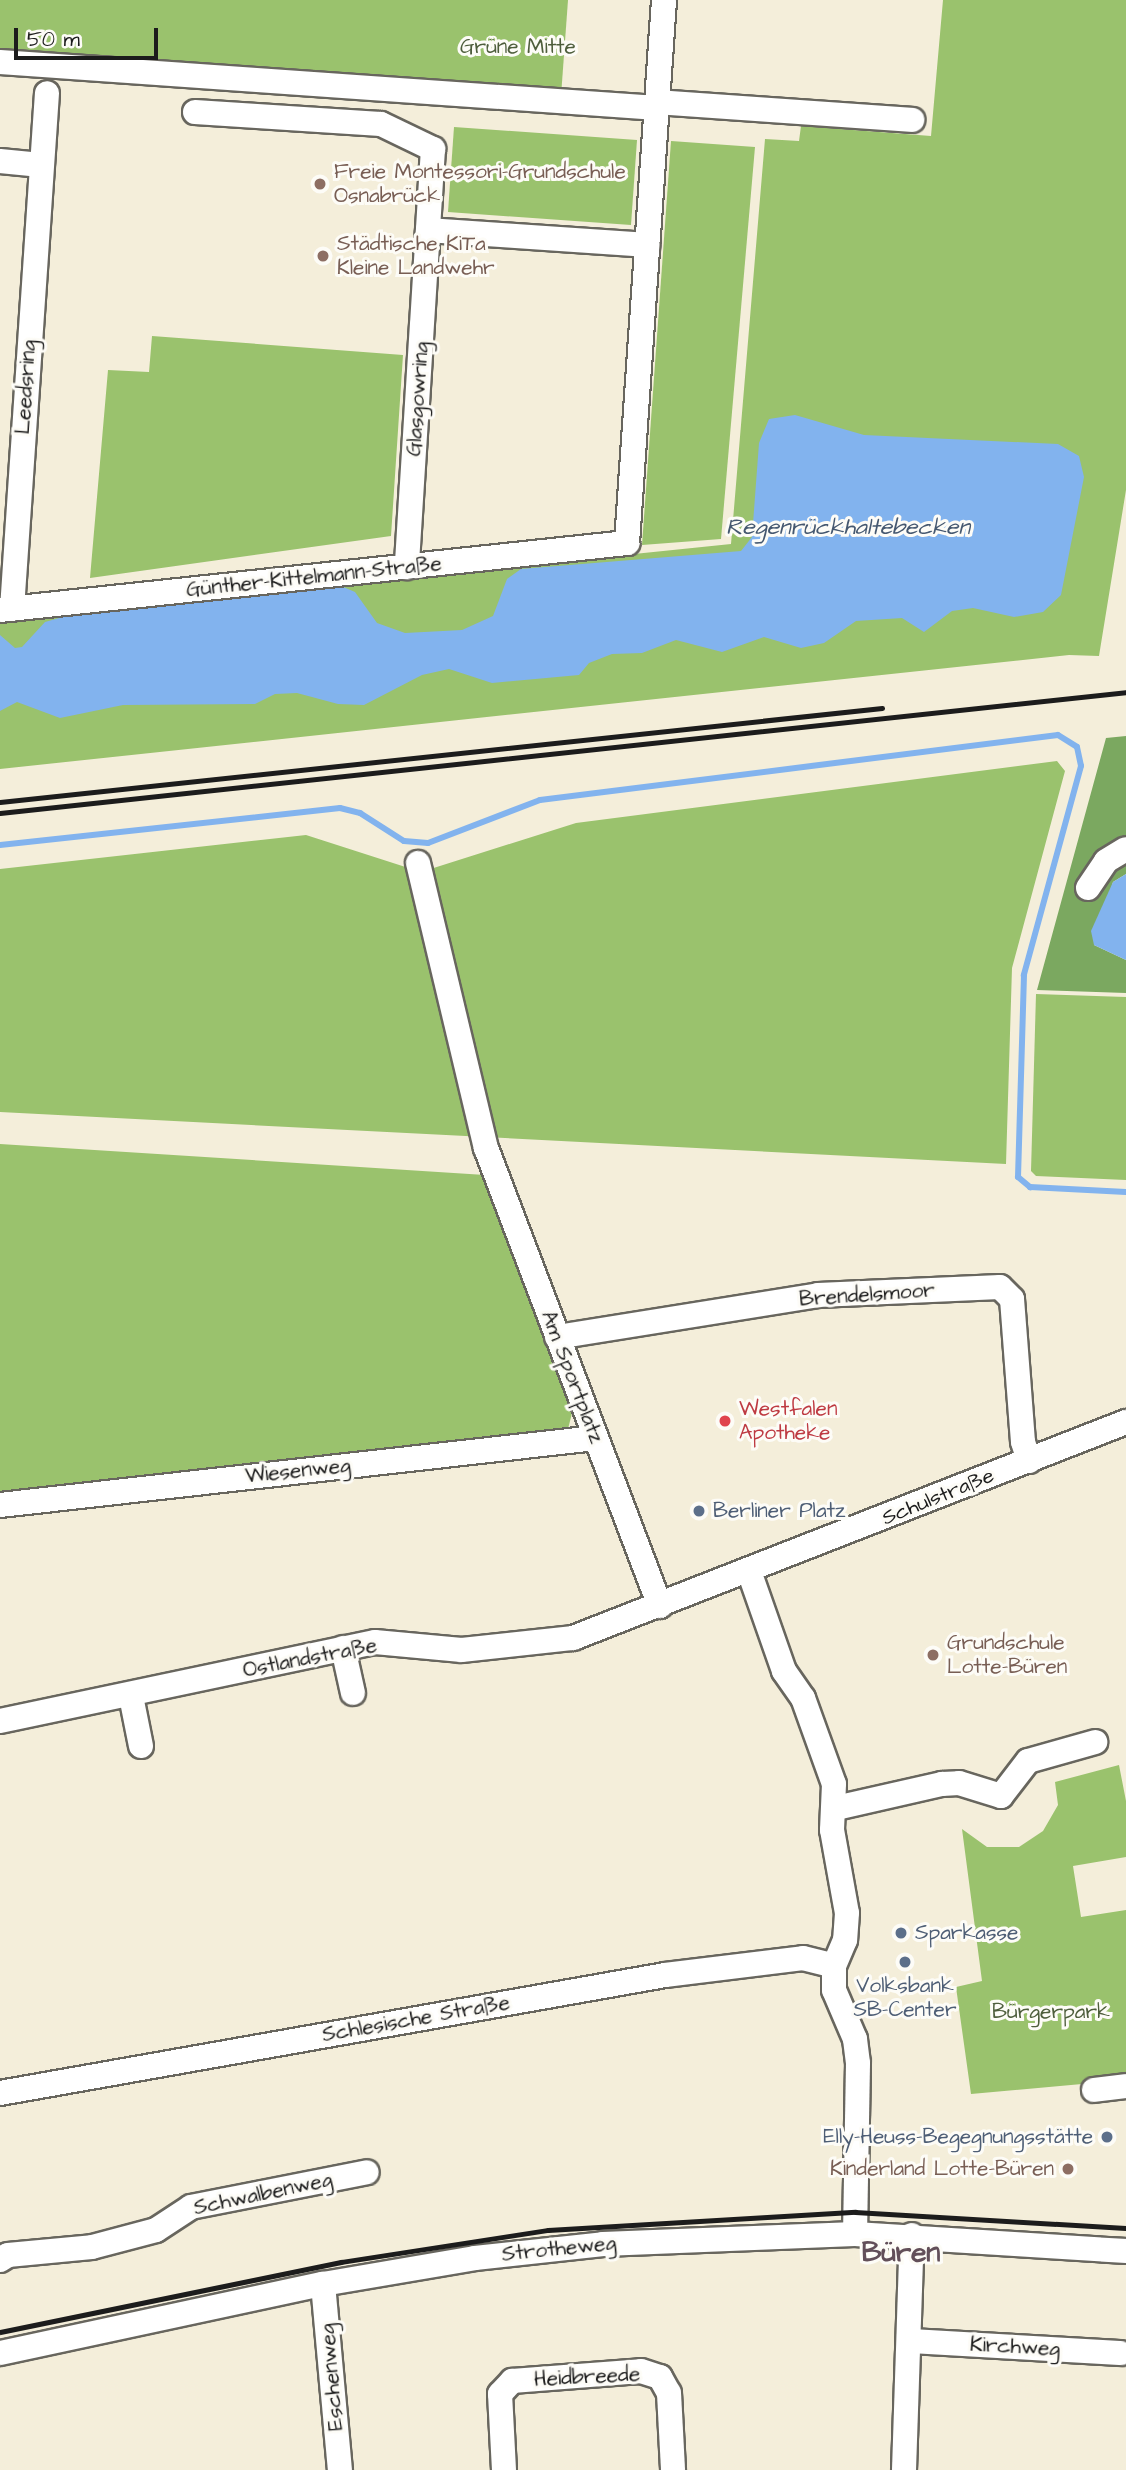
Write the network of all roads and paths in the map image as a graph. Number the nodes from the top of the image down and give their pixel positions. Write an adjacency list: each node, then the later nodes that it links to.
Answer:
1 (664, 0): 4 (street)
2 (0, 62): 4 (street)
3 (47, 93): 8 (street, Leedsring)
4 (657, 105): 6 (street); 10 (street)
5 (195, 112): 9 (street, Glasgowring)
6 (912, 120)
7 (0, 161): 8 (street)
8 (41, 165): 12 (street, Leedsring)
9 (428, 230): 10 (street); 11 (street, Glasgowring)
10 (647, 245): 11 (street, Günther-Kittelmann-Straße)
11 (407, 567): 12 (street, Günther-Kittelmann-Straße)
12 (6, 609)
13 (1126, 849): 15 (street)
14 (418, 863): 16 (street, Am Sportplatz)
15 (1088, 888)
16 (557, 1337): 18 (street, Am Sportplatz); 19 (street, Brendelsmoor)
17 (1126, 1422): 19 (street, Schulstraße)
18 (595, 1438): 20 (street, Wiesenweg); 22 (street, Am Sportplatz)
19 (1029, 1461): 21 (street, Schulstraße)
20 (0, 1505)
21 (749, 1571): 22 (street); 29 (street)
22 (660, 1606): 23 (street, Ostlandstraße)
23 (343, 1648): 24 (street); 25 (street, Ostlandstraße)
24 (353, 1693)
25 (131, 1696): 26 (street, Ostlandstraße); 28 (street)
26 (0, 1721)
27 (1095, 1742): 29 (street)
28 (141, 1746)
29 (836, 1808): 30 (street)
30 (834, 1966): 33 (street, Schlesische Straße); 35 (street)
31 (1126, 2086): 32 (street)
32 (1094, 2090)
33 (0, 2093)
34 (367, 2172): 38 (street, Schwalbenweg)
35 (855, 2234): 36 (street, Strotheweg); 39 (street, Strotheweg)
36 (912, 2235): 37 (street, Strotheweg); 40 (street)
37 (1126, 2251)
38 (0, 2260)
39 (323, 2284): 41 (street, Strotheweg); 43 (street, Eschenweg)
40 (910, 2341): 42 (street, Kirchweg); 46 (street)
41 (0, 2353)
42 (1121, 2353)
43 (340, 2470)
44 (504, 2470): 45 (street, Heidbreede)
45 (673, 2470)
46 (904, 2470)

